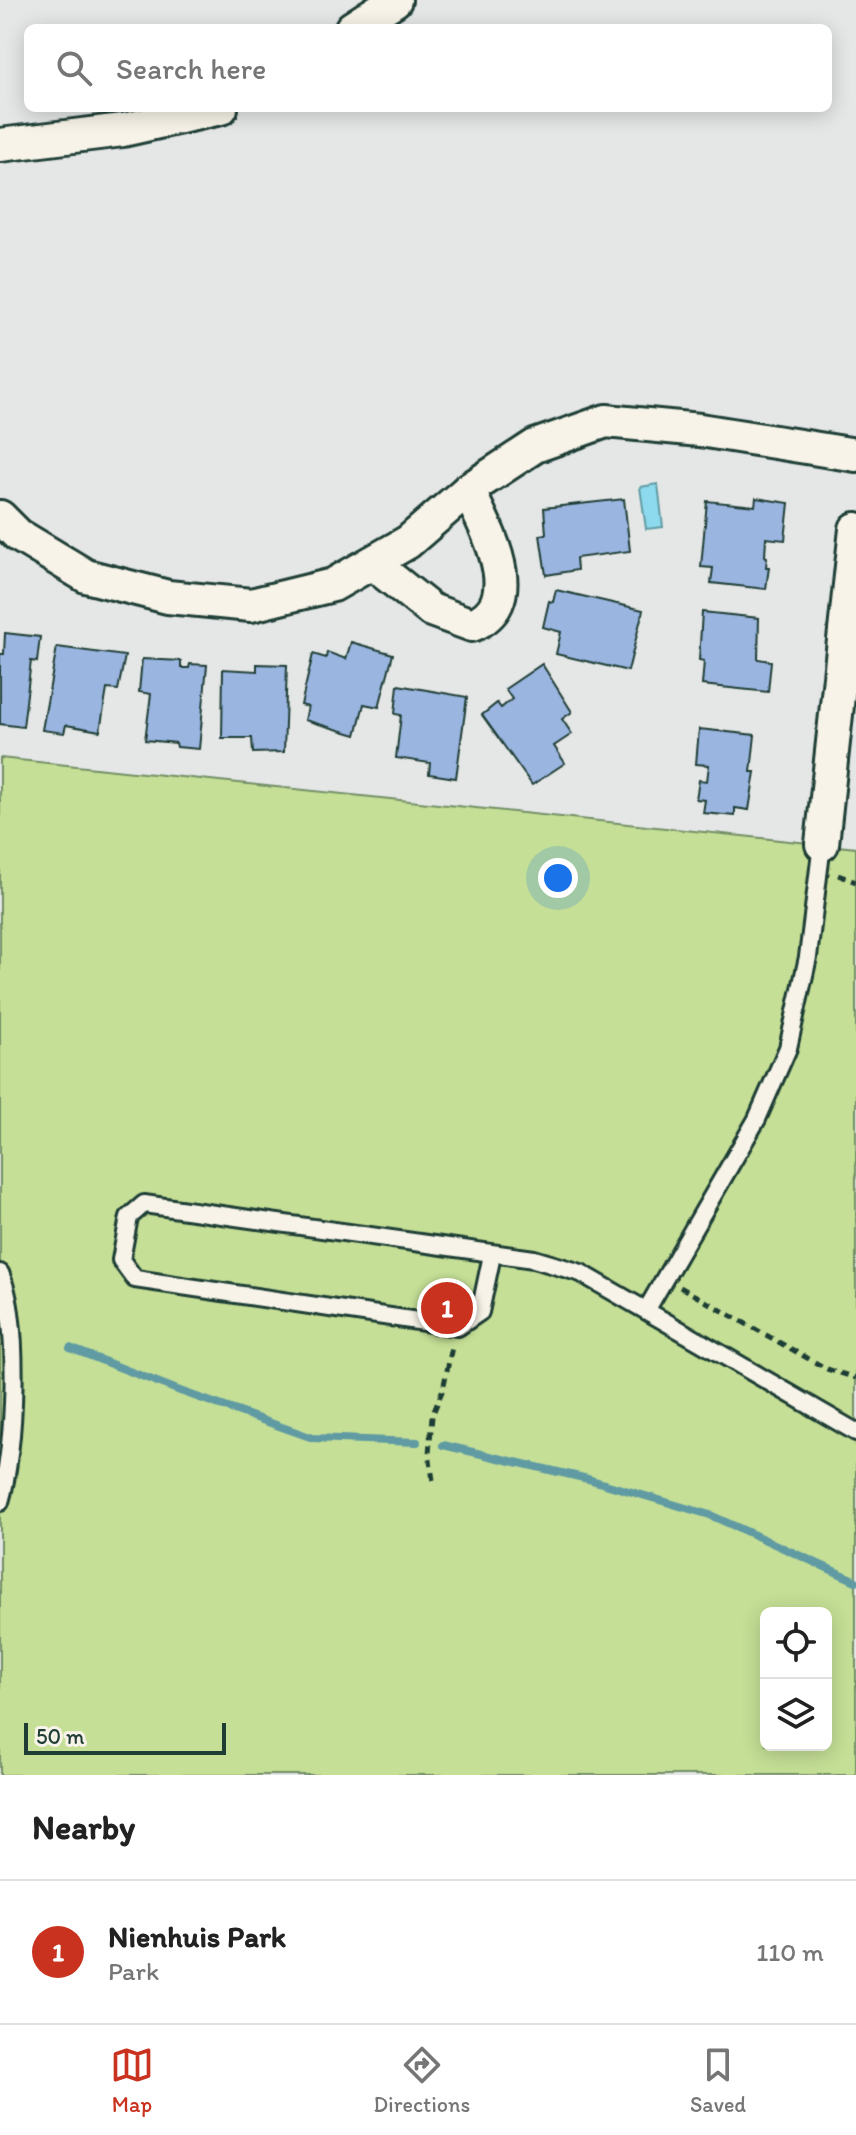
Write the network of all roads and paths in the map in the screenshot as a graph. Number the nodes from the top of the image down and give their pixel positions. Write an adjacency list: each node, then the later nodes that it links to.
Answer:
1 (395, 0): 2 (street)
2 (358, 24)
3 (203, 112): 4 (street)
4 (0, 145)
5 (856, 455): 6 (street)
6 (468, 490): 9 (street); 9 (street)
7 (0, 517): 9 (street)
8 (856, 529): 10 (street)
9 (372, 563)
10 (849, 667): 11 (street)
11 (822, 844): 14 (lane)
12 (492, 1255): 15 (lane); 16 (lane); 16 (lane)
13 (0, 1273): 20 (lane)
14 (664, 1279): 15 (lane); 17 (path)
15 (647, 1309): 18 (lane)
16 (458, 1327): 19 (path)
17 (856, 1378)
18 (856, 1432)
19 (433, 1480)
20 (0, 1502)

